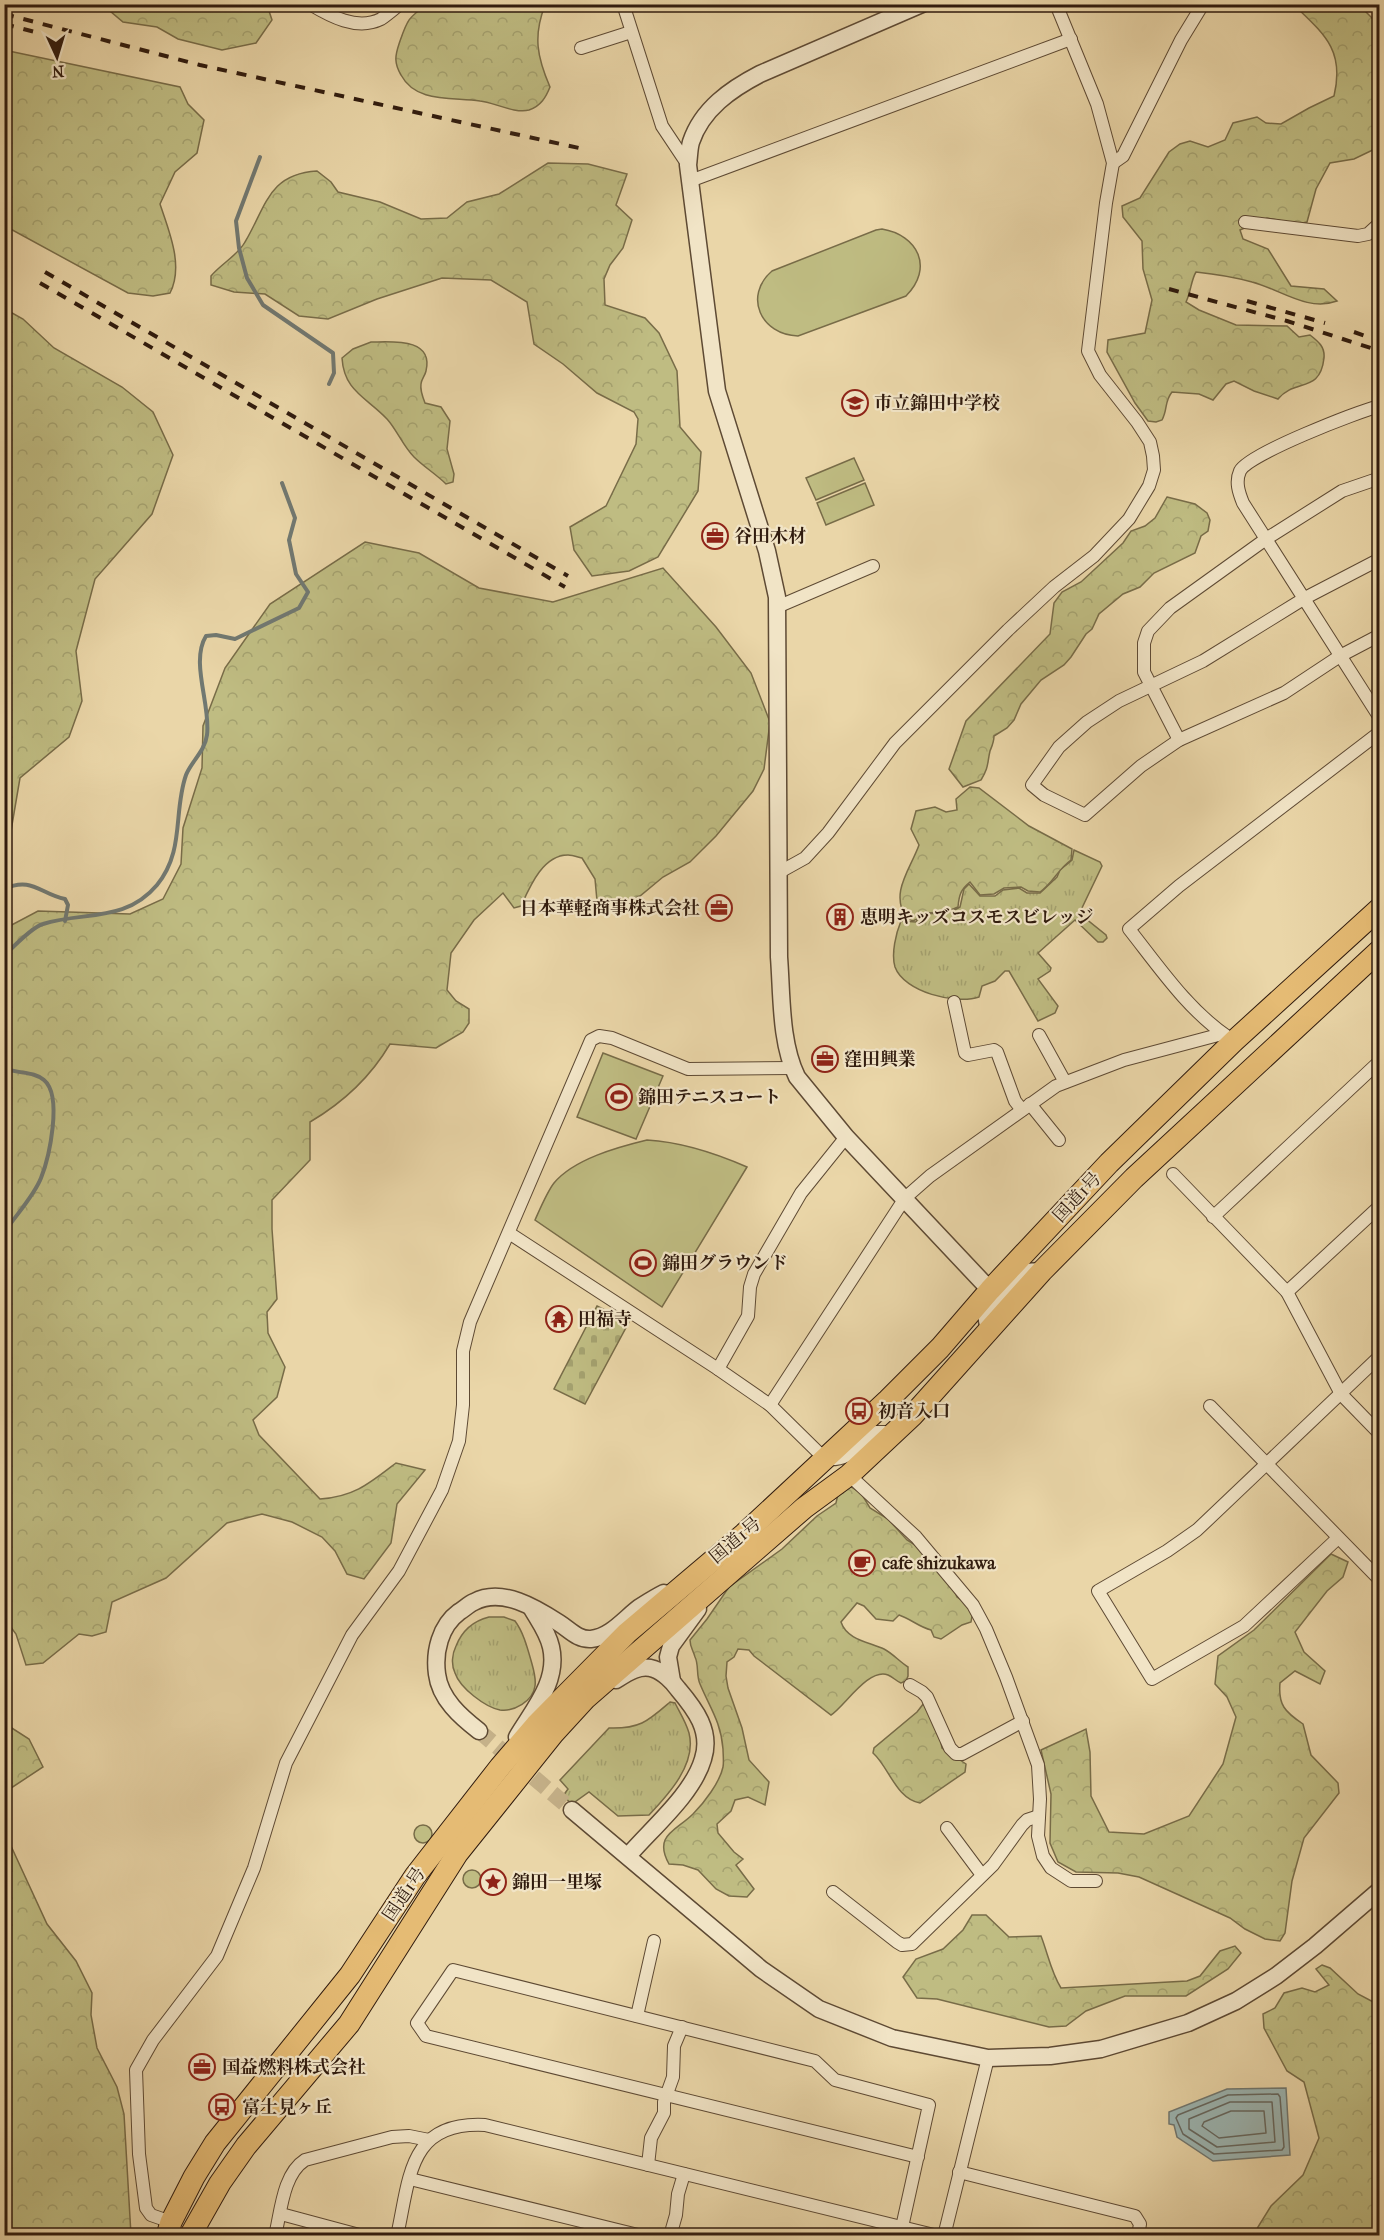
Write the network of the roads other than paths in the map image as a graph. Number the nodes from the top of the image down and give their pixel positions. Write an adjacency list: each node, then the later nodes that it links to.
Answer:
1 (309, 4): 2 (street)
2 (400, 4)
3 (623, 4): 7 (street)
4 (922, 4): 11 (street)
5 (1056, 4): 8 (street)
6 (1203, 4): 10 (street)
7 (632, 32): 9 (street); 11 (street)
8 (1071, 39): 10 (street); 11 (street)
9 (581, 48)
10 (1113, 163): 27 (street)
11 (689, 173): 20 (street)
12 (1245, 222): 13 (street)
13 (1380, 223)
14 (1380, 406): 16 (street)
15 (1380, 478): 16 (street)
16 (1266, 539): 19 (street); 23 (street)
17 (1380, 559): 19 (street)
18 (873, 566): 20 (street)
19 (1305, 598): 22 (street); 23 (street)
20 (777, 607): 27 (street)
21 (1380, 635): 22 (street)
22 (1340, 656): 24 (street); 26 (street)
23 (1150, 686): 26 (street); 26 (street)
24 (1380, 718)
25 (1380, 732): 32 (street)
26 (1179, 740)
27 (778, 873): 34 (street)
28 (1380, 909): 32 (highway, 国道1号)
29 (1380, 950): 44 (highway, 国道1号)
30 (954, 1002): 36 (street)
31 (1039, 1035): 35 (street)
32 (1228, 1037): 35 (street); 46 (highway, 国道1号)
33 (1380, 1061): 42 (street)
34 (792, 1068): 37 (street); 43 (street)
35 (1065, 1082): 36 (street)
36 (1026, 1107): 38 (street); 40 (street)
37 (846, 1137): 40 (street); 49 (street)
38 (1059, 1140)
39 (1173, 1174): 42 (street)
40 (905, 1198): 46 (street); 51 (street)
41 (1380, 1206): 45 (street)
42 (1213, 1216): 45 (street)
43 (509, 1233): 49 (street); 90 (street)
44 (1041, 1271): 46 (street); 47 (highway, 国道1号)
45 (1287, 1292): 50 (street)
46 (995, 1294): 47 (street); 55 (highway, 国道1号)
47 (989, 1331): 54 (highway, 国道1号)
48 (1380, 1356): 50 (street)
49 (718, 1369): 51 (street)
50 (1341, 1394): 53 (street); 56 (street)
51 (770, 1405): 55 (street)
52 (1210, 1406): 56 (street)
53 (1380, 1434)
54 (891, 1436): 55 (street); 57 (highway, 国道1号)
55 (825, 1459): 59 (highway, 国道1号)
56 (1268, 1464): 58 (street); 58 (street)
57 (849, 1474): 61 (highway, 国道1号); 66 (street)
58 (1338, 1538): 60 (street)
59 (690, 1578): 62 (street); 68 (highway, 国道1号)
60 (1380, 1580)
61 (715, 1586): 63 (street); 65 (highway, 国道1号)
62 (531, 1608): 67 (street); 68 (street)
63 (672, 1681): 65 (street); 72 (street)
64 (910, 1685): 66 (street)
65 (585, 1698): 91 (highway, 国道1号)
66 (1023, 1721): 70 (street)
67 (479, 1731)
68 (500, 1767): 90 (highway, 国道1号)
69 (572, 1810): 72 (street)
70 (1039, 1816): 73 (street); 74 (street)
71 (947, 1828): 73 (street)
72 (628, 1856): 80 (street)
73 (982, 1875): 76 (street)
74 (1096, 1881)
75 (1380, 1890): 80 (street)
76 (834, 1892)
77 (654, 1941): 78 (street)
78 (637, 2016): 79 (street); 81 (street)
79 (682, 2027): 81 (street); 83 (street)
80 (988, 2058): 85 (street)
81 (666, 2095): 83 (street); 84 (street)
82 (429, 2140): 84 (street); 87 (street); 88 (street)
83 (918, 2157): 89 (street)
84 (648, 2165): 86 (street)
85 (959, 2172): 98 (street); 99 (street)
86 (684, 2174): 89 (street); 96 (street)
87 (410, 2179): 94 (street); 95 (street)
88 (280, 2214): 92 (street); 93 (street)
89 (902, 2227): 97 (street)
90 (169, 2229): 91 (street)
91 (192, 2232)
92 (275, 2235)
93 (355, 2235)
94 (397, 2235)
95 (642, 2235)
96 (670, 2235)
97 (938, 2235)
98 (944, 2235)
99 (1137, 2235)

